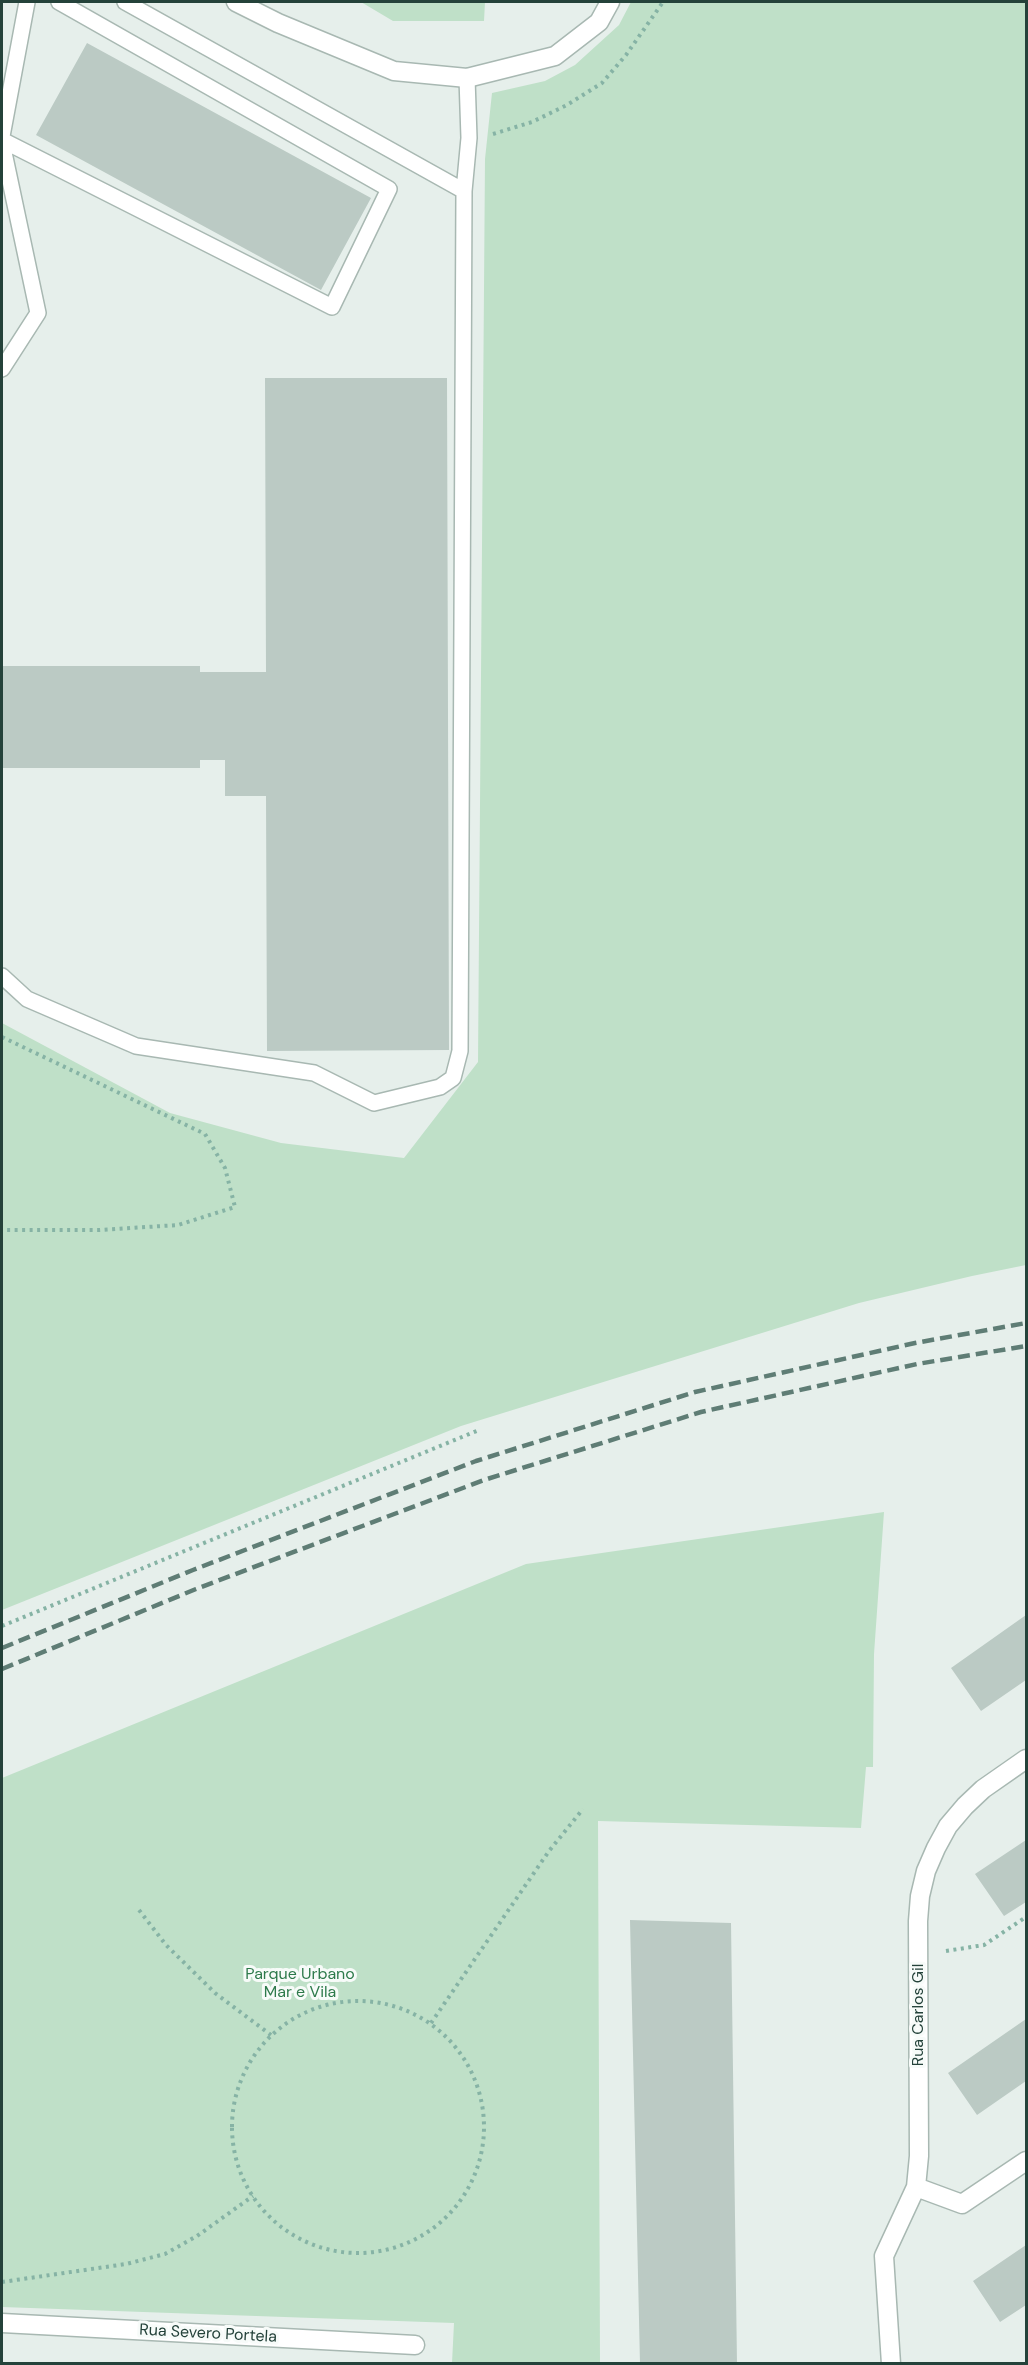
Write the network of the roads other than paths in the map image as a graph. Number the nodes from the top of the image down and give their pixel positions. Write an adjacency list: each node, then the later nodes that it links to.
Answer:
1 (27, 2): 7 (lane)
2 (58, 2): 7 (lane)
3 (125, 2): 8 (lane)
4 (236, 2): 6 (street)
5 (610, 2): 6 (street)
6 (467, 78): 8 (lane)
7 (2, 140): 9 (lane)
8 (464, 191): 10 (lane)
9 (2, 369)
10 (2, 976)
11 (1026, 1759): 13 (street, Rua Carlos Gil)
12 (1026, 2161): 13 (street)
13 (916, 2187): 16 (street, Rua Carlos Gil)
14 (2, 2323): 15 (street, Rua Severo Portela)
15 (415, 2345)
16 (891, 2364)

